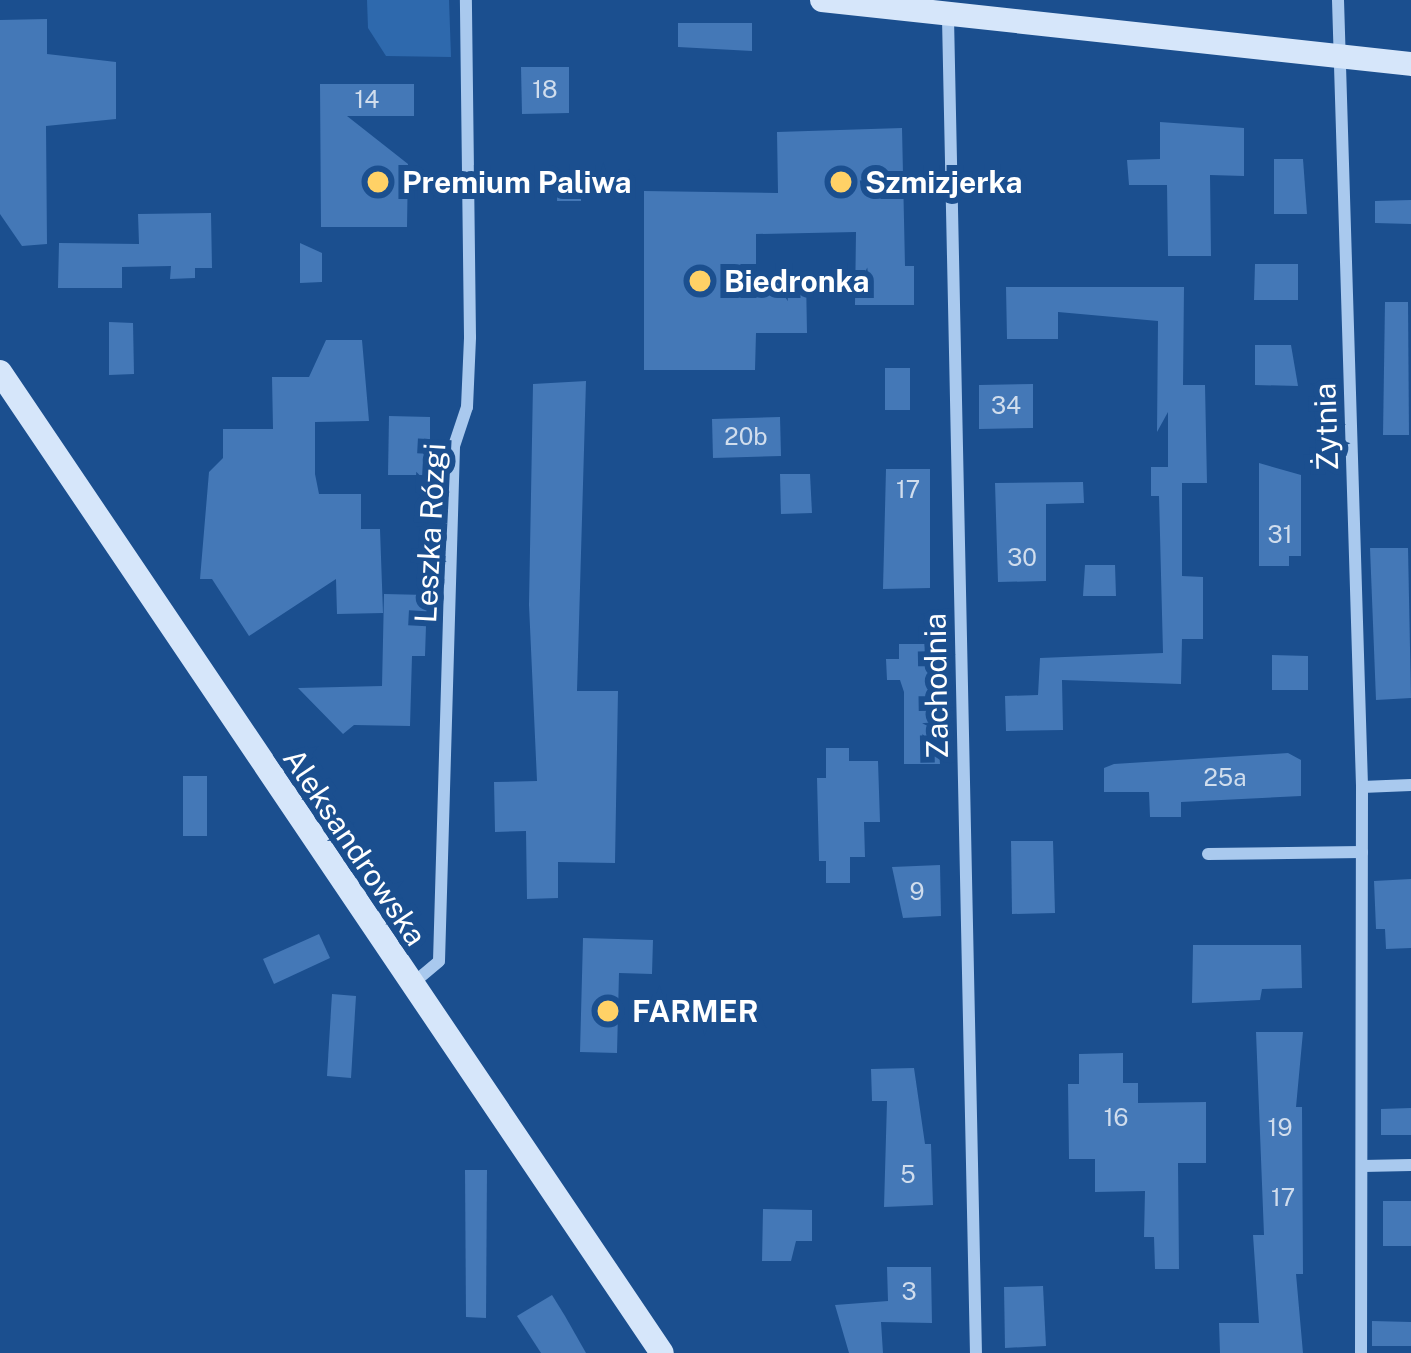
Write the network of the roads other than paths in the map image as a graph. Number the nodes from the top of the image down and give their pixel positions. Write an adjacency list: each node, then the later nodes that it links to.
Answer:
1 (466, 0): 12 (street, Leszka Rózgi)
2 (822, 0): 4 (main road)
3 (1338, 0): 5 (street, Żytnia)
4 (948, 18): 5 (main road); 16 (street, Zachodnia)
5 (1339, 57): 6 (main road); 9 (street, Żytnia)
6 (1411, 64)
7 (0, 372): 12 (main road, Aleksandrowska)
8 (1411, 785): 9 (street)
9 (1362, 787): 10 (street, Żytnia)
10 (1362, 851): 11 (street); 13 (street, Żytnia)
11 (1208, 854)
12 (411, 985): 15 (main road, Aleksandrowska)
13 (1363, 1166): 14 (street); 17 (street, Żytnia)
14 (1411, 1166)
15 (662, 1353)
16 (976, 1353)
17 (1361, 1353)

